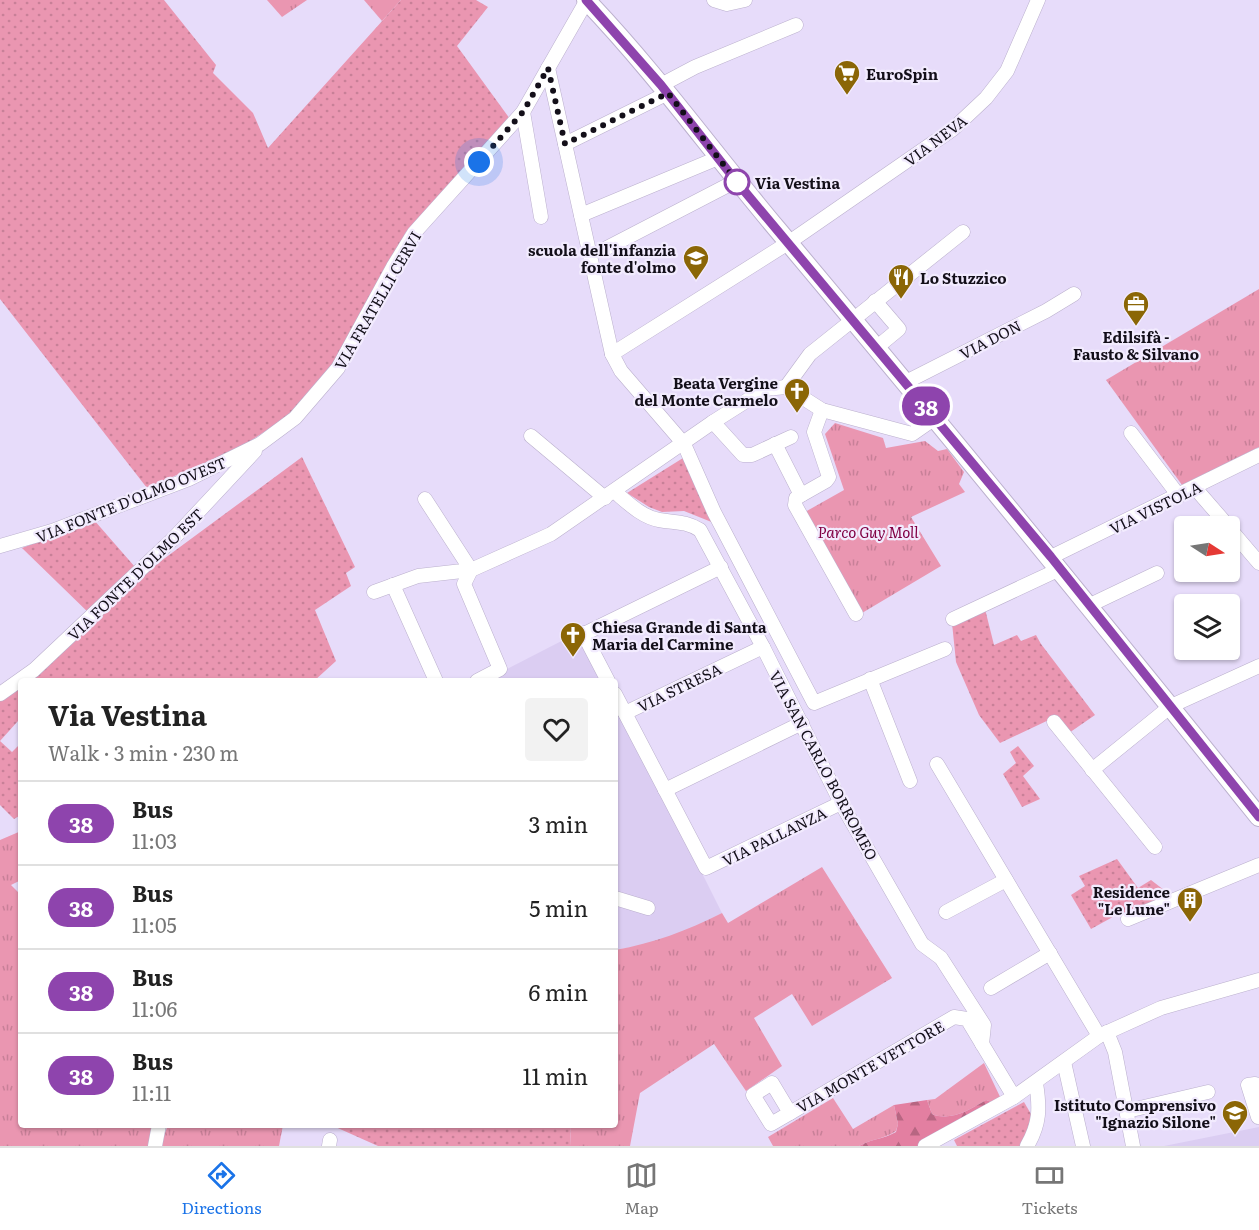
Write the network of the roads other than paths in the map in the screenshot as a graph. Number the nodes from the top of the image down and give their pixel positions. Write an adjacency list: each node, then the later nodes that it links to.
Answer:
1 (714, 0): 2 (street)
2 (745, 0)
3 (1038, 0): 15 (street, VIA NEVA)
4 (592, 2): 6 (street, VIA FRATELLI CERVI); 7 (main road)
5 (796, 25): 7 (street)
6 (548, 68): 8 (street, VIA FRATELLI CERVI); 9 (street)
7 (665, 89): 9 (street); 10 (main road)
8 (523, 112): 13 (street); 30 (street, VIA FRATELLI CERVI)
9 (565, 144): 12 (street)
10 (718, 158): 11 (main road); 12 (street)
11 (736, 181): 15 (main road); 16 (street)
12 (580, 215): 21 (street)
13 (542, 218)
14 (963, 232): 18 (street)
15 (788, 243): 19 (main road); 21 (street, VIA NEVA)
16 (603, 250)
17 (1074, 294): 22 (street, VIA DON)
18 (875, 301): 19 (street); 20 (street)
19 (852, 319): 20 (main road); 23 (street)
20 (876, 348): 22 (main road)
21 (612, 354): 31 (street)
22 (906, 382): 25 (main road)
23 (786, 387): 24 (street); 26 (street)
24 (822, 410): 25 (street); 36 (street)
25 (935, 418): 42 (main road)
26 (713, 422): 31 (street); 32 (street)
27 (1131, 433): 37 (street)
28 (531, 436): 35 (street, VIA SAN CARLO BORROMEO)
29 (791, 437): 32 (street)
30 (260, 444): 41 (street, VIA FONTE D'OLMO OVEST); 56 (street, VIA FONTE D'OLMO EST)
31 (684, 444): 35 (street); 59 (street)
32 (776, 444): 36 (street)
33 (1259, 456): 34 (street, VIA VISTOLA)
34 (1195, 488): 37 (street, VIA VISTOLA); 39 (street)
35 (610, 495): 44 (street, VIA SAN CARLO BORROMEO); 45 (street)
36 (801, 495): 50 (street)
37 (1179, 496): 42 (street, VIA VISTOLA)
38 (425, 499): 45 (street)
39 (1219, 516)
40 (1240, 541): 43 (street)
41 (0, 546)
42 (1056, 563): 49 (main road); 51 (street, VIA VISTOLA)
43 (1259, 563)
44 (721, 567): 52 (street, VIA SAN CARLO BORROMEO); 58 (street)
45 (471, 570): 47 (street); 55 (street)
46 (1157, 573): 49 (street)
47 (393, 585): 48 (street); 57 (street)
48 (374, 592)
49 (1090, 605): 63 (main road)
50 (856, 614)
51 (953, 619)
52 (763, 647): 64 (street, VIA STRESA); 66 (street, VIA SAN CARLO BORROMEO)
53 (945, 649): 59 (street)
54 (1259, 666): 63 (street)
55 (503, 675)
56 (23, 678)
57 (435, 678)
58 (607, 678)
59 (870, 680): 69 (street)
60 (18, 681): 61 (street, VIA FONTE D'OLMO EST)
61 (0, 694)
62 (618, 699): 64 (street)
63 (1170, 706): 68 (street); 72 (main road)
64 (626, 713): 70 (street)
65 (1054, 722): 68 (street)
66 (802, 723): 70 (street); 71 (street, VIA SAN CARLO BORROMEO)
67 (937, 764): 75 (street)
68 (1092, 770): 73 (street)
69 (910, 781)
70 (667, 790): 71 (street, VIA PALLANZA)
71 (841, 803): 84 (street, VIA SAN CARLO BORROMEO)
72 (1259, 817)
73 (1155, 847)
74 (1259, 865): 79 (street)
75 (1006, 880): 78 (street); 80 (street)
76 (618, 899): 77 (street)
77 (648, 908)
78 (946, 912)
79 (1128, 919)
80 (1050, 953): 82 (street); 83 (street)
81 (1259, 980): 83 (street)
82 (991, 988)
83 (1103, 1034): 85 (street); 90 (street)
84 (982, 1044): 88 (street, VIA MONTE VETTORE); 91 (street, VIA MONTE VETTORE)
85 (1064, 1062): 86 (street); 97 (street)
86 (1036, 1083): 88 (street); 96 (street)
87 (1208, 1092): 90 (street)
88 (1014, 1097): 95 (street)
89 (1259, 1097): 92 (street)
90 (1127, 1111): 98 (street)
91 (790, 1113)
92 (1258, 1117)
93 (158, 1128): 94 (street)
94 (155, 1146)
95 (925, 1146)
96 (1027, 1146)
97 (1083, 1146)
98 (1133, 1146)

